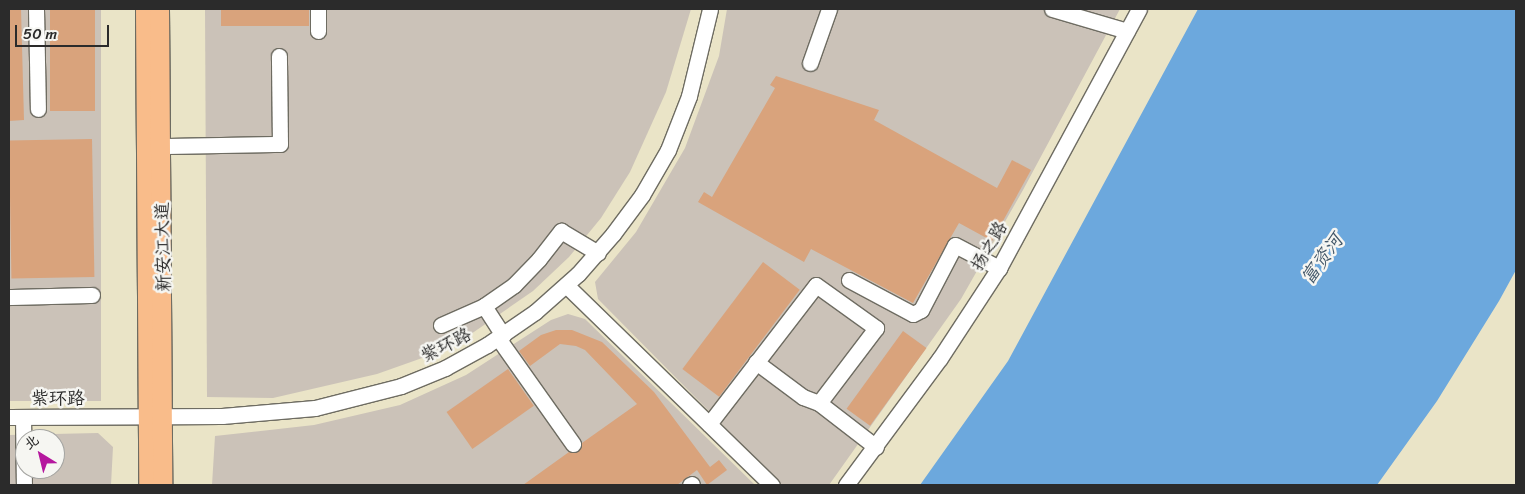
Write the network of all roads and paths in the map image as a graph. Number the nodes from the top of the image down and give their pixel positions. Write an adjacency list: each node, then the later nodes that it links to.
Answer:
1 (36, 9): 13 (street)
2 (145, 9): 26 (main road, 新安江大道)
3 (159, 9): 14 (main road, 新安江大道)
4 (318, 9): 9 (street)
5 (710, 9): 15 (street, 紫环路)
6 (829, 9): 12 (street)
7 (1052, 9): 10 (street)
8 (1139, 9): 10 (street, 扬之路)
9 (318, 30)
10 (1127, 31): 16 (street, 扬之路)
11 (279, 56): 14 (street)
12 (810, 64)
13 (38, 109)
14 (161, 146): 26 (main road, 新安江大道)
15 (598, 253): 18 (street, 紫环路); 21 (street)
16 (999, 268): 17 (street); 30 (street, 扬之路)
17 (849, 280)
18 (566, 285): 23 (street, 紫环路); 28 (street)
19 (92, 295): 20 (street)
20 (9, 297)
21 (484, 306): 22 (street); 23 (street)
22 (441, 325)
23 (500, 337): 26 (street, 紫环路); 29 (street)
24 (756, 362): 25 (street); 25 (street); 28 (street)
25 (819, 403): 30 (street)
26 (155, 416): 27 (street, 紫环路); 32 (main road, 新安江大道); 33 (main road, 新安江大道)
27 (16, 417): 31 (street)
28 (709, 424): 34 (street)
29 (573, 444)
30 (876, 447): 35 (street, 扬之路)
31 (24, 485)
32 (148, 485)
33 (162, 485)
34 (772, 485)
35 (846, 485)

